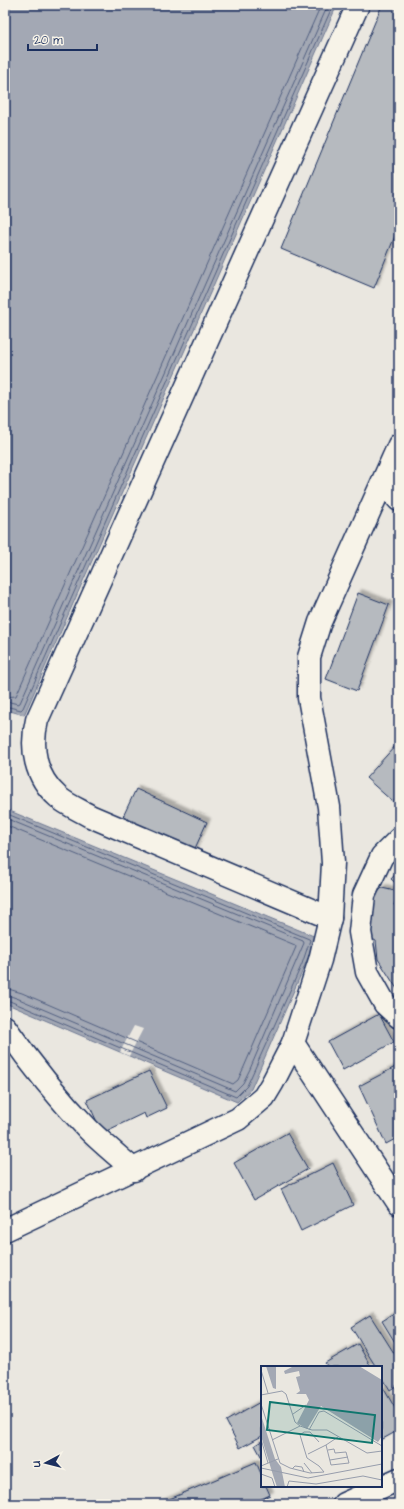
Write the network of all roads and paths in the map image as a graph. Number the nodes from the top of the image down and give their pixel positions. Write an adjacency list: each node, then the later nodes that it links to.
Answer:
1 (358, 5): 6 (street)
2 (399, 445): 3 (street)
3 (383, 482): 4 (street); 6 (street)
4 (399, 500)
5 (399, 839): 7 (street)
6 (330, 918): 9 (street)
7 (399, 1017)
8 (5, 1027): 10 (street)
9 (293, 1043): 10 (street); 11 (street)
10 (134, 1170): 12 (street)
11 (399, 1204)
12 (5, 1230)
13 (399, 1479): 15 (street)
14 (381, 1487): 16 (street)
15 (382, 1487)
16 (344, 1504)

